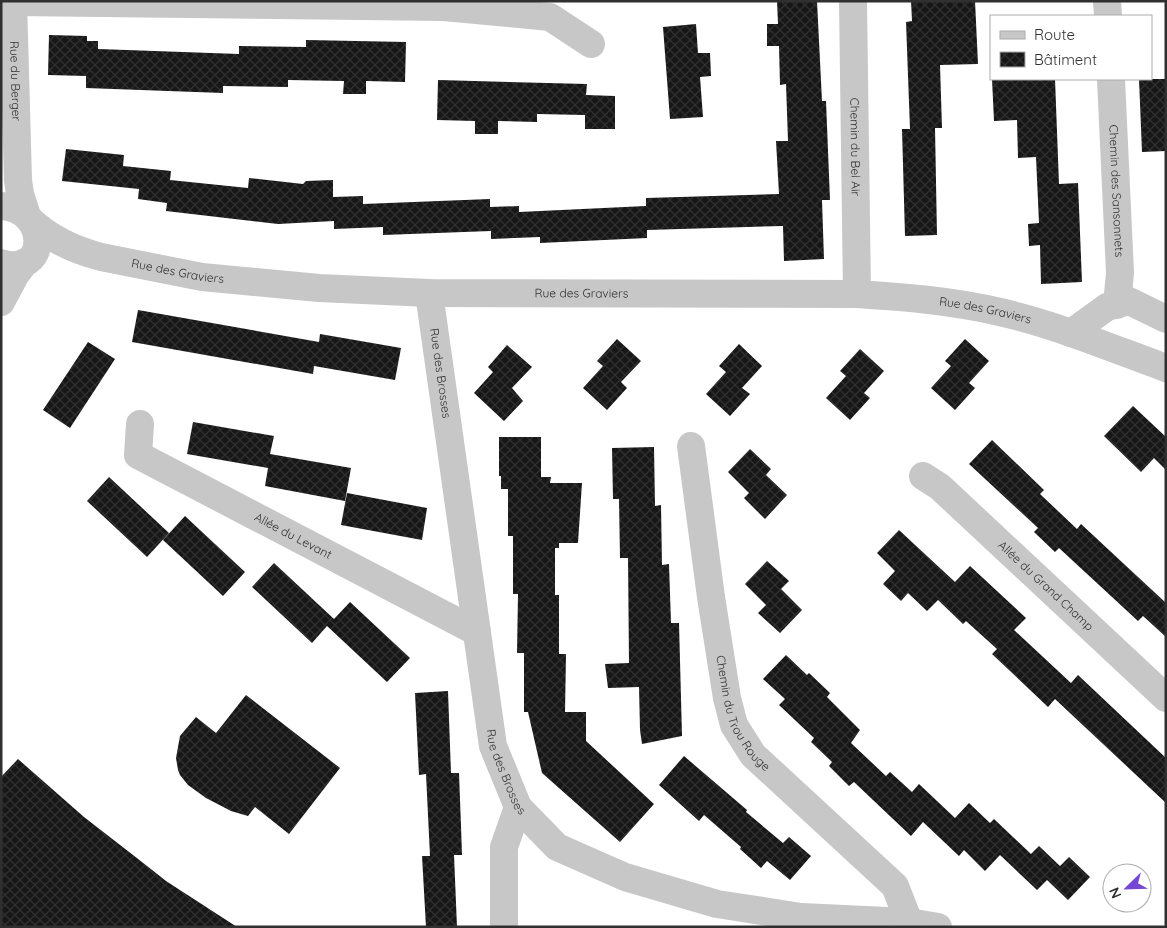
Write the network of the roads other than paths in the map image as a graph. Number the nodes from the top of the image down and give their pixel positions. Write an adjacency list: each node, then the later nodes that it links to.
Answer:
1 (853, 1): 15 (street, Chemin du Bel Air)
2 (1107, 1): 5 (street)
3 (13, 2): 4 (street); 8 (street, Rue du Berger)
4 (444, 4): 6 (street)
5 (1108, 15)
6 (591, 44)
7 (1111, 80): 17 (street, Chemin des Sansonnets)
8 (17, 160): 9 (street, Rue du Berger); 11 (street, Rue du Berger)
9 (1, 196)
10 (1, 206): 11 (street, Rue des Graviers)
11 (28, 218): 12 (street, Rue des Graviers); 13 (street, Rue du Berger)
12 (90, 254): 13 (street, Rue des Graviers); 14 (street, Rue des Graviers)
13 (19, 262): 16 (street, Rue du Berger)
14 (429, 293): 15 (street, Rue des Graviers); 24 (street, Rue des Brosses)
15 (858, 294): 19 (street, Rue des Graviers)
16 (1, 302)
17 (1117, 305): 18 (street); 19 (street)
18 (1166, 319)
19 (1071, 333): 20 (street, Rue des Graviers)
20 (1166, 368)
21 (140, 424): 24 (street, Allée du Levant)
22 (691, 446): 27 (street, Chemin du Trou Rouge)
23 (924, 476): 25 (street, Allée du Grand Champ)
24 (477, 632): 26 (street, Rue des Brosses)
25 (1166, 698)
26 (518, 807): 27 (street, Rue des Brosses); 28 (street)
27 (908, 922): 29 (street, Rue des Brosses)
28 (504, 927)
29 (938, 927)

